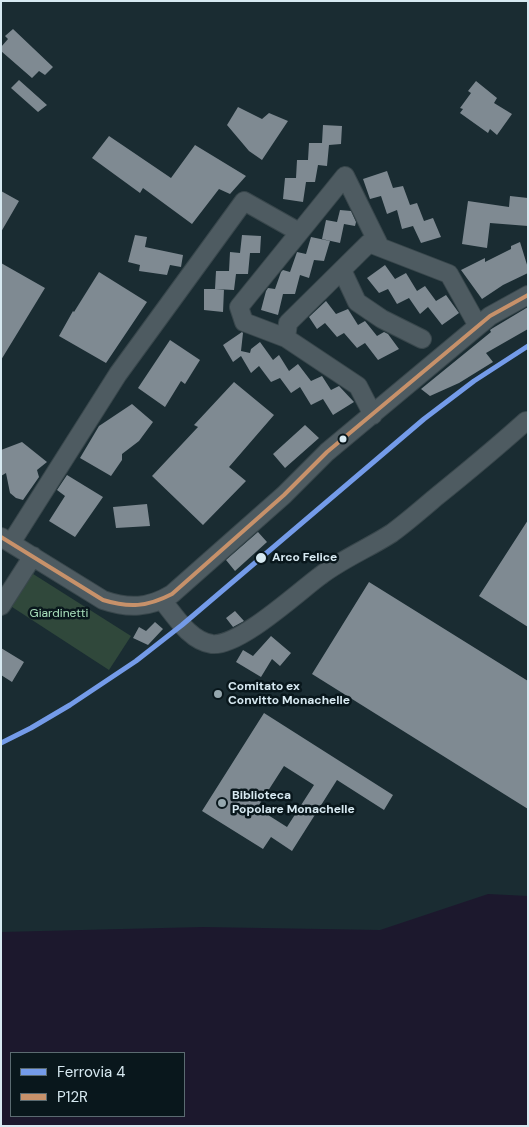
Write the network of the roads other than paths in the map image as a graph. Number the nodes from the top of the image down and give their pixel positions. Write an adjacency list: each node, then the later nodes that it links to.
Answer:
1 (299, 232): 2 (street); 6 (street); 10 (street)
2 (380, 247): 3 (street); 5 (street)
3 (342, 270): 6 (street); 7 (street)
4 (528, 295): 5 (street)
5 (478, 326): 8 (street)
6 (286, 338): 8 (street)
7 (422, 339)
8 (373, 415): 12 (street)
9 (526, 421): 12 (street)
10 (6, 540): 11 (street)
11 (33, 556): 12 (street); 13 (street)
12 (162, 600)
13 (1, 606)

